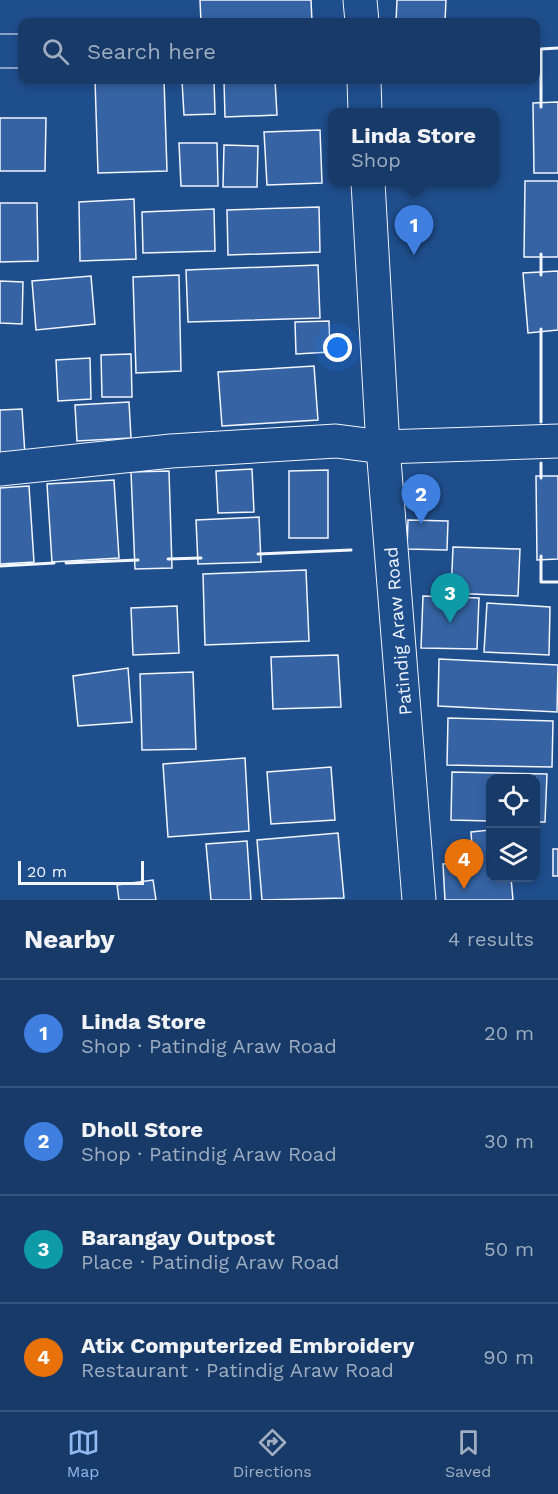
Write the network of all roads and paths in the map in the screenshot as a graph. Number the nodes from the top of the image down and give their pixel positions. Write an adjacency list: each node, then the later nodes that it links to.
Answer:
1 (360, 0): 2 (main road)
2 (362, 18)
3 (0, 51): 4 (main road)
4 (18, 51)
5 (364, 84): 6 (main road)
6 (365, 108)
7 (368, 186): 9 (main road, Patindig Araw Road)
8 (558, 441): 9 (main road)
9 (383, 447): 10 (main road); 11 (main road, Patindig Araw Road)
10 (0, 469)
11 (419, 900)

